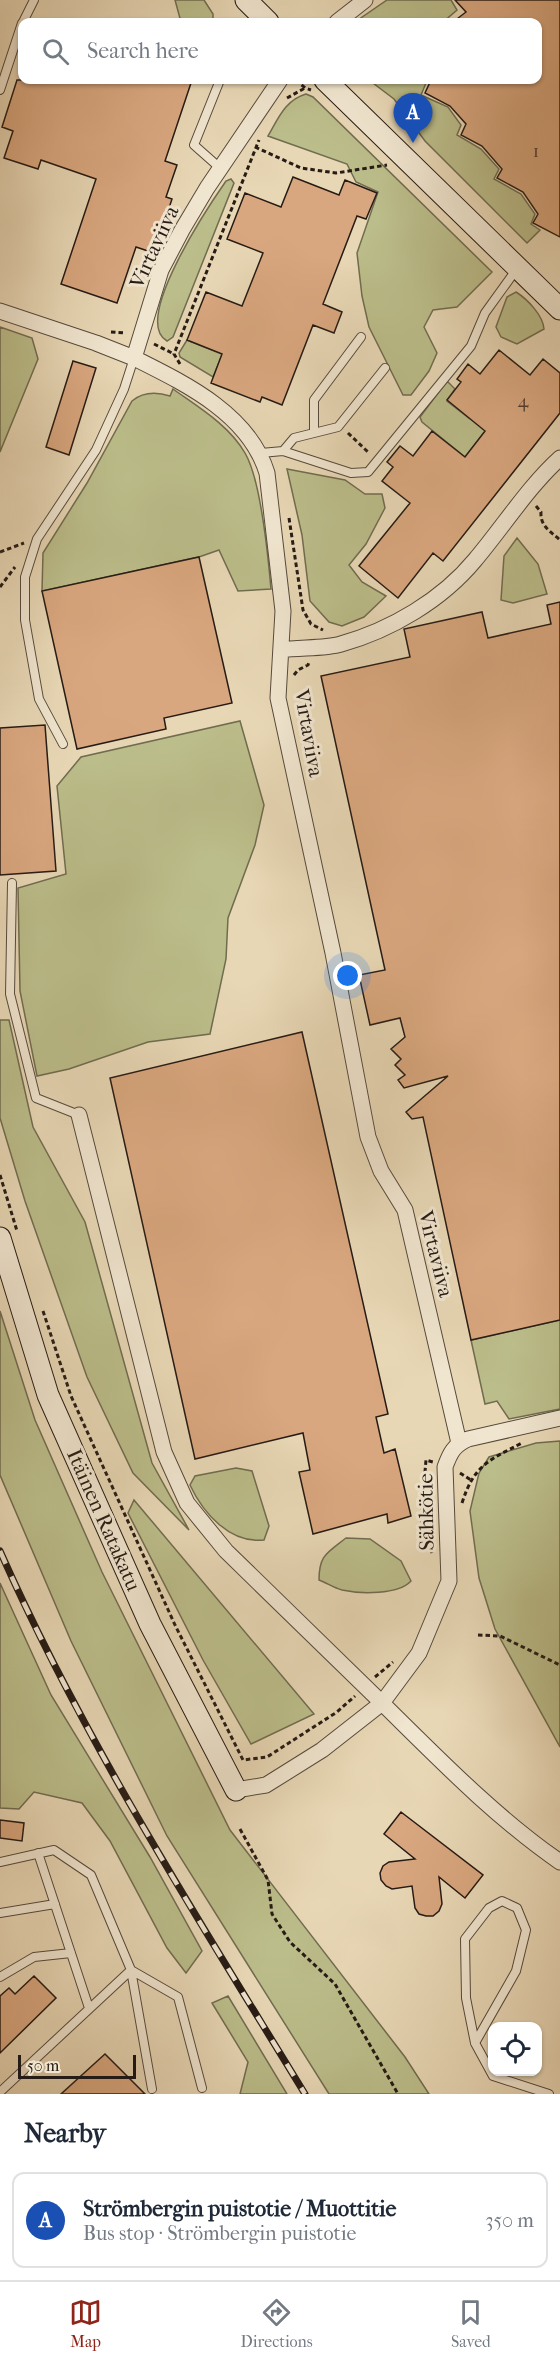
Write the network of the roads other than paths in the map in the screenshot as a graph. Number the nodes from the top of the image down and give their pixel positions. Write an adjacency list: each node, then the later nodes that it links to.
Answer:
1 (34, 0): 4 (lane)
2 (246, 0): 5 (street)
3 (365, 0): 6 (street)
4 (25, 18)
5 (264, 18)
6 (342, 18)
7 (18, 38): 11 (lane)
8 (218, 84): 12 (lane)
9 (277, 84): 12 (street, Virtaviiva)
10 (329, 84): 13 (street)
11 (0, 90)
12 (222, 169): 17 (street, Virtaviiva)
13 (518, 266): 14 (street); 20 (lane)
14 (560, 309)
15 (0, 311): 17 (street)
16 (361, 337): 19 (lane)
17 (134, 358): 21 (street, Virtaviiva); 24 (lane)
18 (385, 368): 19 (lane)
19 (314, 433): 20 (lane)
20 (284, 451): 21 (lane)
21 (261, 453): 23 (street, Virtaviiva)
22 (560, 458): 23 (street)
23 (281, 650): 29 (street, Virtaviiva)
24 (63, 744)
25 (12, 883): 26 (lane)
26 (79, 1115): 30 (street)
27 (0, 1238): 31 (street, Itäinen Ratakatu)
28 (560, 1418): 29 (street)
29 (459, 1443): 30 (street, Sähkötie)
30 (382, 1703): 31 (street); 34 (street)
31 (236, 1790)
32 (38, 1854): 33 (lane); 35 (lane); 38 (lane)
33 (0, 1862)
34 (560, 1862)
35 (55, 1904): 36 (lane); 37 (lane)
36 (0, 1912)
37 (70, 1953): 39 (lane); 40 (lane)
38 (131, 1970): 40 (lane); 42 (lane); 43 (lane)
39 (0, 1977)
40 (89, 2008): 44 (lane)
41 (475, 2043): 41 (lane); 45 (lane)
42 (202, 2088)
43 (152, 2089)
44 (0, 2092)
45 (549, 2094)

